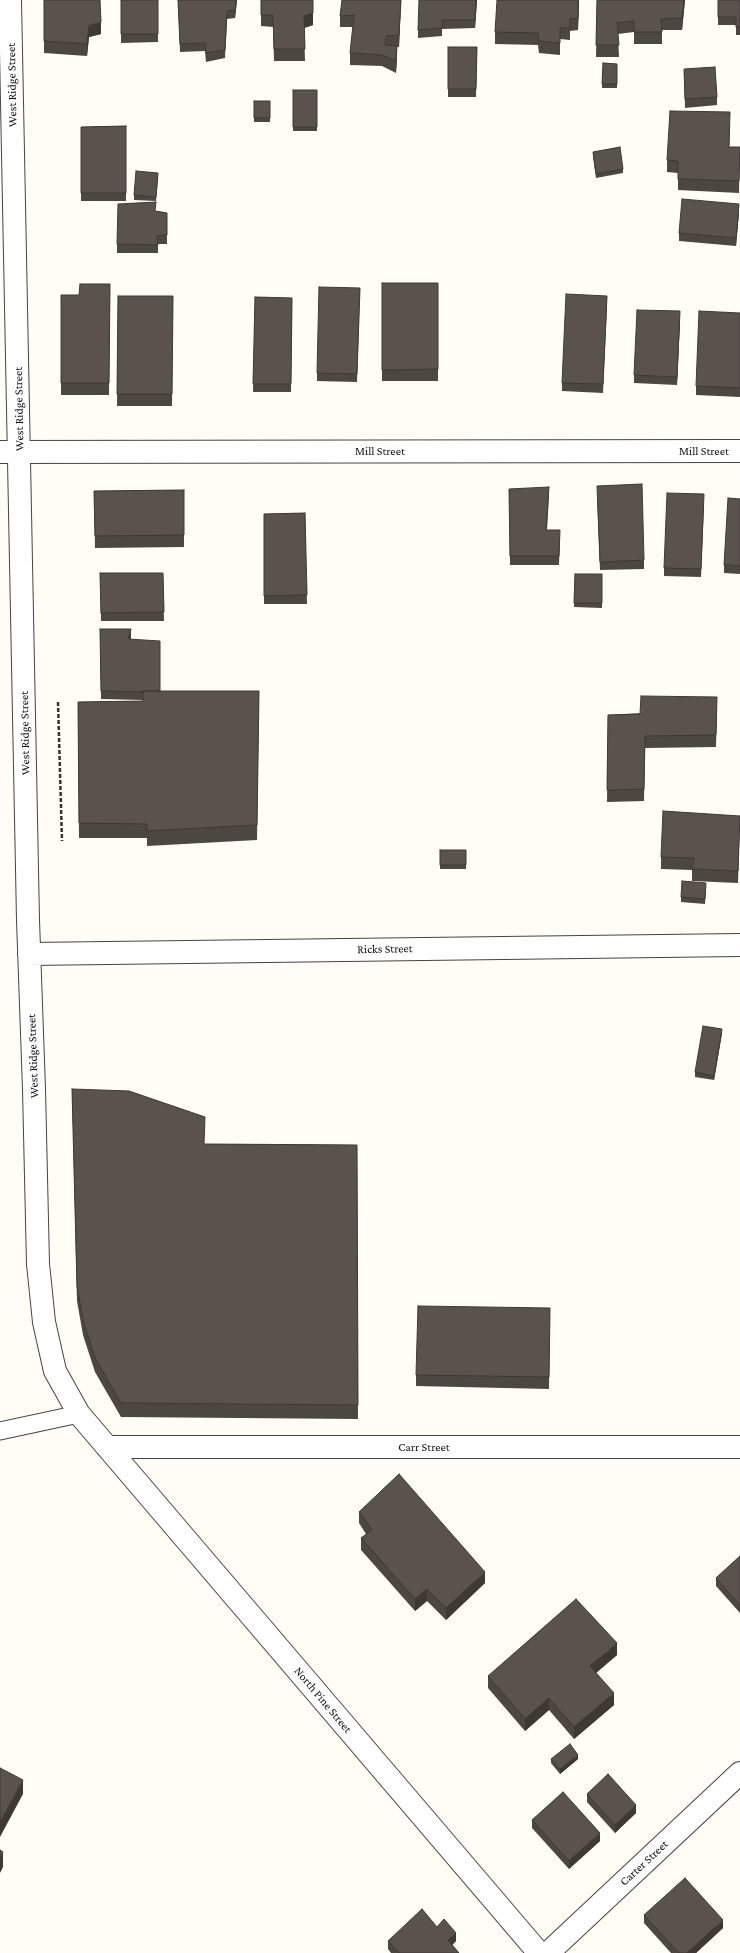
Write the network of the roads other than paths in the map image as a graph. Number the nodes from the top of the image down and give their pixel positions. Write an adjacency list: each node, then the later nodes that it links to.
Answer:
1 (10, 0): 3 (street, West Ridge Street)
2 (740, 451): 3 (street, Mill Street)
3 (10, 452): 5 (street, West Ridge Street)
4 (740, 945): 5 (street, Ricks Street)
5 (29, 954): 6 (street, West Ridge Street)
6 (79, 1414): 7 (lane); 8 (street, West Ridge Street)
7 (0, 1431)
8 (107, 1447): 9 (street, Carr Street); 11 (street, North Pine Street)
9 (740, 1448)
10 (740, 1773): 12 (street, Carter Street)
11 (539, 1953)
12 (548, 1953)

